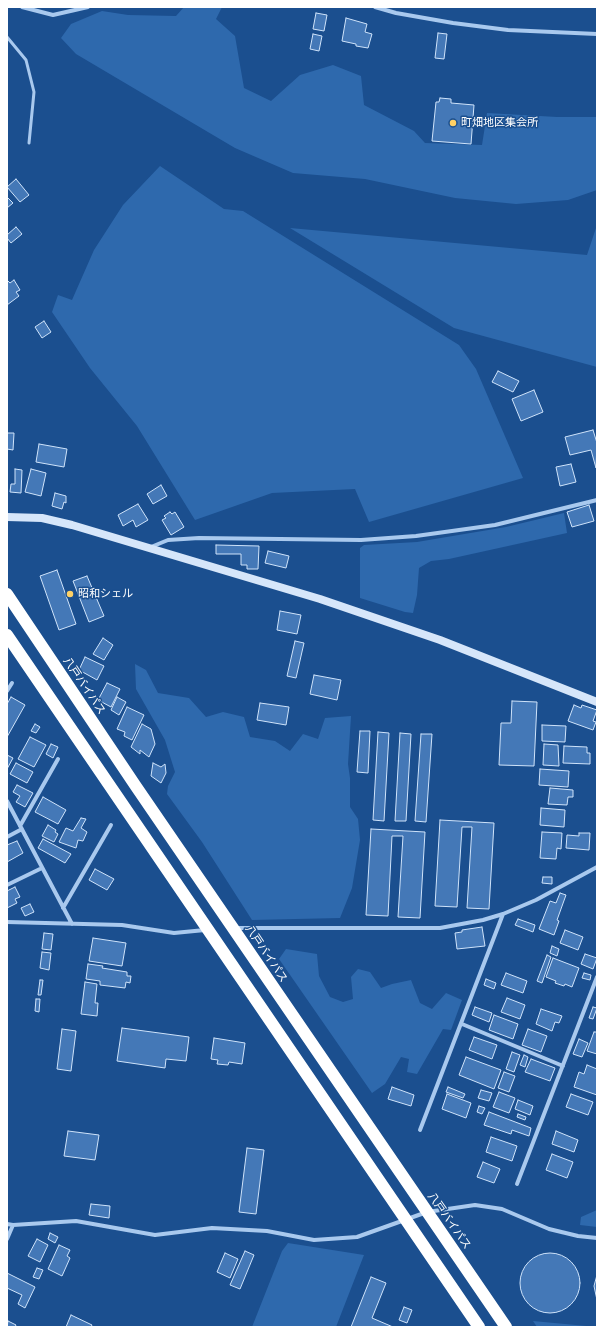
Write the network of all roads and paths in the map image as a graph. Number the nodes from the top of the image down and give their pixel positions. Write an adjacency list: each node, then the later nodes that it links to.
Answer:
1 (22, 7): 2 (street)
2 (88, 7)
3 (375, 7): 4 (street)
4 (597, 34)
5 (7, 37): 6 (lane)
6 (29, 142)
7 (597, 500): 9 (street)
8 (7, 517): 9 (street)
9 (151, 547): 14 (street)
10 (7, 594): 27 (highway, 八戸バイパス)
11 (7, 635): 28 (highway)
12 (12, 683): 13 (street)
13 (7, 691)
14 (597, 702)
15 (58, 759): 18 (street)
16 (7, 801): 18 (street)
17 (111, 825): 23 (street)
18 (21, 828): 19 (street); 21 (street)
19 (7, 837)
20 (597, 867): 24 (street)
21 (42, 868): 22 (street); 23 (street)
22 (7, 885)
23 (63, 908): 26 (street)
24 (503, 914): 27 (street); 30 (street)
25 (7, 922): 26 (street)
26 (72, 924): 28 (street)
27 (232, 928): 34 (highway, 八戸バイパス)
28 (208, 930): 35 (highway)
29 (597, 977): 31 (street)
30 (462, 1024): 31 (street); 32 (street)
31 (563, 1066): 33 (street)
32 (420, 1130)
33 (518, 1184)
34 (427, 1212): 35 (street); 38 (street); 41 (highway, 八戸バイパス)
35 (404, 1219): 37 (street); 40 (highway)
36 (7, 1224): 37 (street)
37 (14, 1225): 39 (street)
38 (597, 1238)
39 (7, 1239)
40 (480, 1327)
41 (506, 1327)

